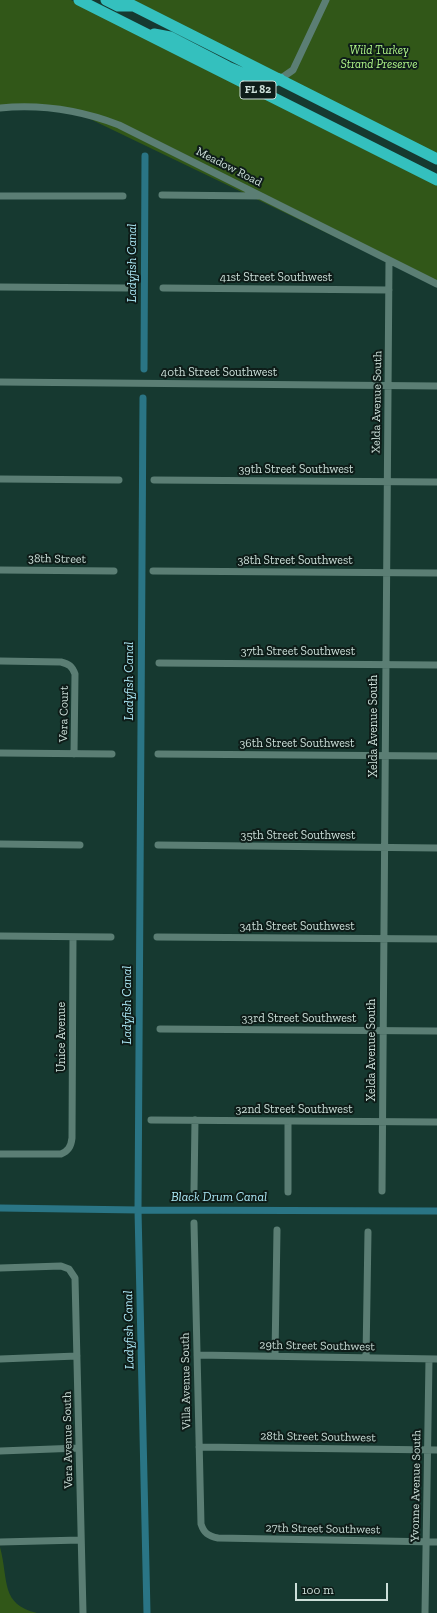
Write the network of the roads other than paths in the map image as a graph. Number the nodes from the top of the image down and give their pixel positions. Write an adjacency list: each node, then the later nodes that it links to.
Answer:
1 (79, 0): 6 (highway, FL 82)
2 (106, 0): 5 (highway)
3 (122, 0): 5 (highway, FL 82)
4 (326, 0): 7 (street)
5 (133, 6): 7 (highway, FL 82)
6 (142, 32): 7 (highway); 10 (highway, FL 82)
7 (280, 79): 9 (highway, FL 82)
8 (0, 108): 14 (street, Meadow Road)
9 (437, 159)
10 (437, 180)
11 (162, 195): 14 (street)
12 (0, 196): 13 (street)
13 (123, 196)
14 (263, 196): 15 (street, Meadow Road)
15 (389, 260): 16 (street, Meadow Road); 20 (street, Xelda Avenue South)
16 (437, 284)
17 (0, 287): 18 (street)
18 (127, 288)
19 (163, 288): 20 (street, 41st Street Southwest)
20 (389, 290): 22 (street, Xelda Avenue South)
21 (0, 382): 22 (street, 40th Street Southwest)
22 (388, 386): 23 (street, 40th Street Southwest); 27 (street, Xelda Avenue South)
23 (437, 386)
24 (0, 479): 25 (street)
25 (119, 480)
26 (154, 480): 27 (street, 39th Street Southwest)
27 (388, 481): 28 (street, 39th Street Southwest); 32 (street, Xelda Avenue South)
28 (437, 482)
29 (0, 570): 30 (street, 38th Street)
30 (114, 571)
31 (153, 571): 32 (street, 38th Street Southwest)
32 (387, 573): 33 (street, 38th Street Southwest); 36 (street, Xelda Avenue South)
33 (437, 573)
34 (0, 662): 39 (street, Vera Court)
35 (159, 662): 36 (street, 37th Street Southwest)
36 (386, 664): 37 (street, 37th Street Southwest); 42 (street, Xelda Avenue South)
37 (437, 664)
38 (0, 753): 39 (street)
39 (74, 754): 40 (street)
40 (112, 754)
41 (158, 754): 42 (street, 36th Street Southwest)
42 (385, 756): 43 (street, 36th Street Southwest); 47 (street, Xelda Avenue South)
43 (437, 756)
44 (0, 844): 45 (street)
45 (80, 845)
46 (158, 845): 47 (street, 35th Street Southwest)
47 (384, 847): 48 (street, 35th Street Southwest); 53 (street, Xelda Avenue South)
48 (437, 848)
49 (0, 936): 50 (street)
50 (73, 937): 51 (street); 63 (street, Unice Avenue)
51 (111, 937)
52 (157, 937): 53 (street, 34th Street Southwest)
53 (384, 939): 54 (street, 34th Street Southwest); 56 (street, Xelda Avenue South)
54 (437, 939)
55 (160, 1028): 56 (street, 33rd Street Southwest)
56 (383, 1030): 57 (street, 33rd Street Southwest); 61 (street, Xelda Avenue South)
57 (437, 1030)
58 (151, 1120): 59 (street, 32nd Street Southwest)
59 (195, 1120): 60 (street, 32nd Street Southwest); 64 (street)
60 (288, 1121): 61 (street, 32nd Street Southwest); 66 (street)
61 (382, 1122): 62 (street, 32nd Street Southwest); 65 (street, Xelda Avenue South)
62 (437, 1122)
63 (0, 1154)
64 (194, 1190)
65 (382, 1191)
66 (288, 1192)
67 (194, 1223): 71 (street, Villa Avenue South)
68 (277, 1230): 73 (street)
69 (368, 1232): 74 (street)
70 (0, 1268): 72 (street, Vera Avenue South)
71 (197, 1355): 73 (street, 29th Street Southwest); 78 (street, Villa Avenue South)
72 (77, 1356): 75 (street); 79 (street, Vera Avenue South)
73 (275, 1356): 74 (street, 29th Street Southwest)
74 (366, 1358): 76 (street, 29th Street Southwest)
75 (0, 1359)
76 (429, 1359): 77 (street, 29th Street Southwest); 80 (street, Yvonne Avenue South)
77 (437, 1359)
78 (199, 1447): 80 (street, 28th Street Southwest); 83 (street, Villa Avenue South)
79 (79, 1448): 82 (street); 84 (street, Vera Avenue South)
80 (427, 1450): 81 (street, 28th Street Southwest); 85 (street, Yvonne Avenue South)
81 (437, 1450)
82 (0, 1451)
83 (209, 1536): 85 (street, 27th Street Southwest)
84 (81, 1540): 86 (street); 88 (street, Vera Avenue South)
85 (426, 1541): 87 (street, 27th Street Southwest); 89 (street, Yvonne Avenue South)
86 (0, 1542)
87 (437, 1542)
88 (83, 1613)
89 (425, 1613)

